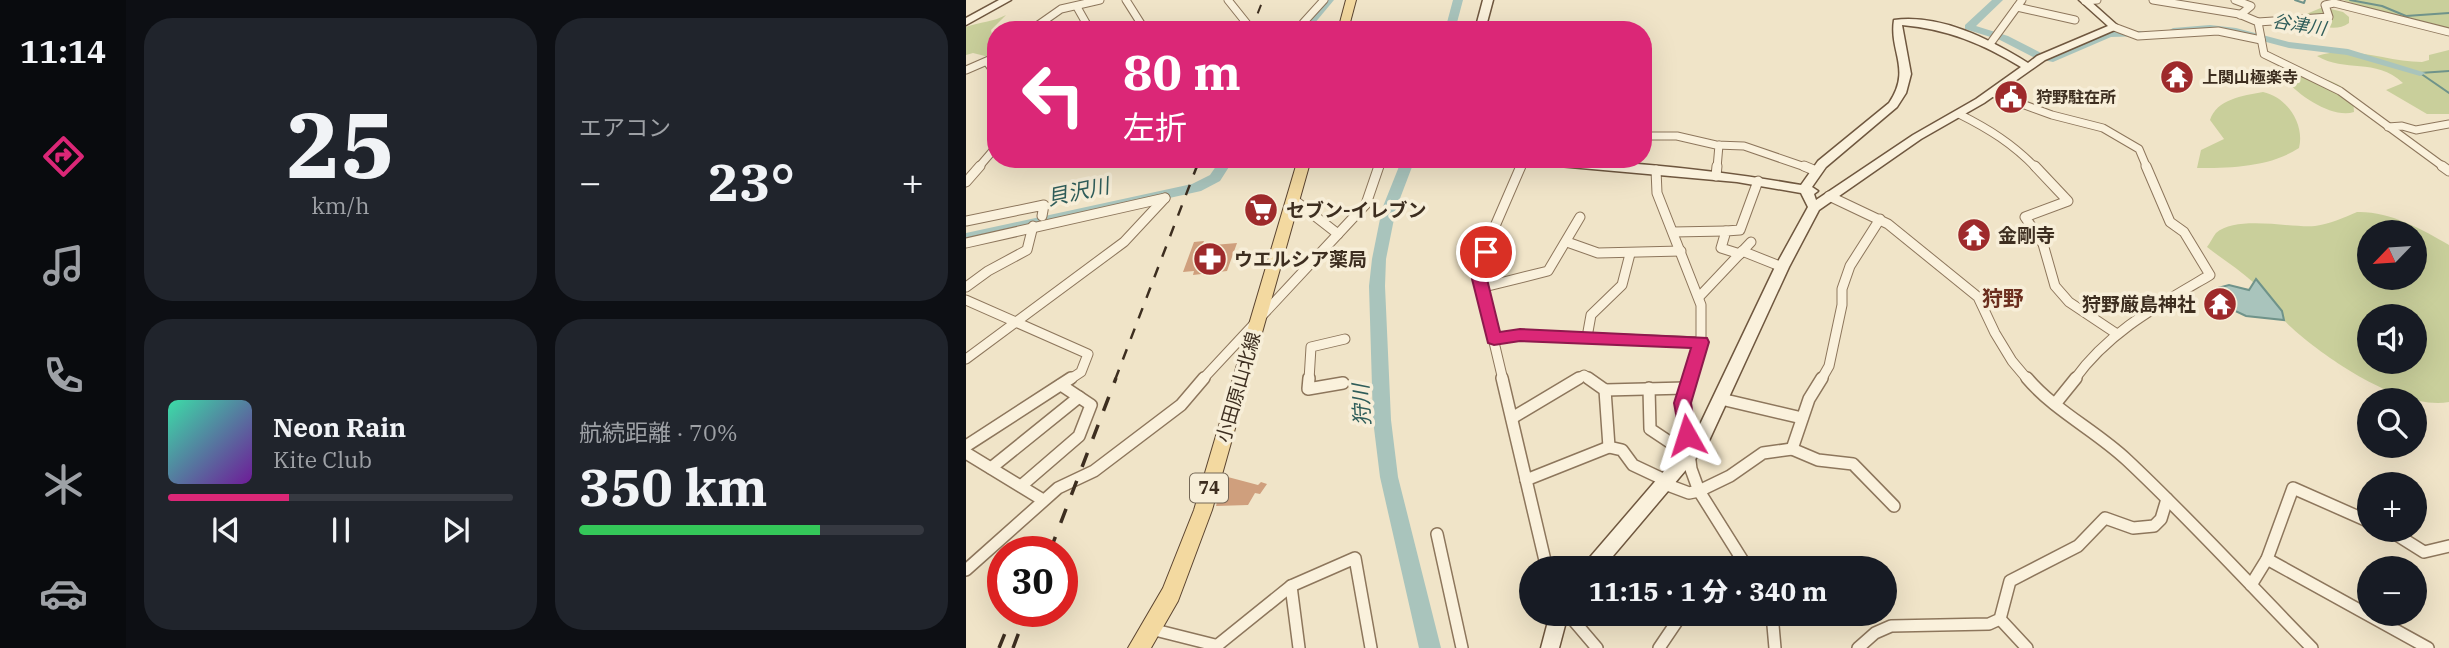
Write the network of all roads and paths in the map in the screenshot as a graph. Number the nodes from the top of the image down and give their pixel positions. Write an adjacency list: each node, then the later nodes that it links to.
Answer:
1 (1006, 0): 25 (street)
2 (1066, 0): 17 (street)
3 (1100, 0): 14 (street)
4 (1126, 0): 20 (street)
5 (1228, 0): 21 (street)
6 (1324, 0): 22 (street)
7 (1351, 0): 23 (main road)
8 (1488, 0): 24 (street)
9 (2085, 0): 10 (street); 27 (street)
10 (2097, 0)
11 (2153, 0): 15 (street)
12 (2235, 0): 15 (street)
13 (2019, 3): 16 (street); 30 (street)
14 (1077, 7): 18 (street); 19 (street)
15 (2240, 15): 26 (street)
16 (2075, 20)
17 (1034, 21)
18 (1043, 21)
19 (1085, 21)
20 (1139, 21)
21 (1245, 21)
22 (1305, 21)
23 (1345, 21)
24 (1482, 21)
25 (966, 22)
26 (2259, 22): 28 (street); 29 (street)
27 (2114, 27): 29 (street); 32 (street)
28 (2449, 32)
29 (2261, 40): 37 (street)
30 (1990, 44): 32 (street); 49 (street)
31 (987, 63): 33 (street)
32 (2028, 67): 34 (street)
33 (966, 70)
34 (1992, 93): 35 (street); 78 (street)
35 (1959, 114): 54 (street); 78 (street)
36 (2449, 124): 38 (street)
37 (2388, 127): 38 (street); 47 (street)
38 (2434, 127): 39 (street)
39 (2449, 135)
40 (1652, 136): 41 (street)
41 (1719, 145): 49 (street); 50 (street)
42 (987, 158): 52 (street)
43 (1302, 168): 55 (main road, 小田原山北線 / 74)
44 (1378, 168): 64 (street)
45 (1521, 168): 73 (street)
46 (1632, 168): 48 (street)
47 (2447, 168)
48 (1656, 170): 50 (street); 63 (street)
49 (1816, 171): 53 (street)
50 (1716, 176): 51 (street)
51 (1758, 181): 53 (street); 62 (street)
52 (966, 182)
53 (1805, 189): 54 (street); 56 (street)
54 (1829, 196): 56 (street); 59 (street)
55 (1293, 199): 64 (street); 76 (main road, 小田原山北線 / 74)
56 (1814, 208): 71 (street)
57 (1042, 216): 60 (street)
58 (1580, 217): 65 (street)
59 (1880, 219): 91 (street); 93 (street)
60 (966, 221)
61 (1033, 226): 67 (street); 72 (street); 77 (street)
62 (1726, 231): 63 (street); 69 (street)
63 (1673, 232): 68 (street)
64 (1338, 234): 76 (street)
65 (1567, 242): 70 (street); 73 (street)
66 (1751, 242): 69 (street)
67 (966, 243)
68 (1681, 251): 70 (street); 74 (street)
69 (1741, 252): 71 (street); 74 (street)
70 (1630, 254): 79 (street)
71 (1782, 267): 90 (street)
72 (966, 287)
73 (1480, 288): 81 (street)
74 (1699, 298): 82 (street)
75 (966, 300): 77 (street)
76 (1257, 319): 105 (street); 123 (main road, 小田原山北線 / 74)
77 (1016, 323): 83 (street); 85 (street)
78 (2117, 334): 91 (street)
79 (1587, 337): 81 (street); 82 (street)
80 (1345, 339): 84 (street)
81 (1494, 339): 92 (street)
82 (1701, 342): 87 (street)
83 (966, 359)
84 (1343, 383)
85 (1061, 385): 89 (street); 94 (street)
86 (1649, 388): 87 (street); 88 (street); 98 (street)
87 (1686, 388): 98 (street)
88 (1605, 390): 92 (street); 95 (street)
89 (1079, 397): 99 (street); 102 (street)
90 (1721, 399): 93 (street); 98 (street)
91 (2055, 404): 104 (street)
92 (1512, 418): 100 (street)
93 (1802, 418): 96 (street)
94 (966, 446)
95 (1609, 447): 100 (street); 101 (street)
96 (1792, 449): 103 (street); 106 (street)
97 (966, 453): 99 (street)
98 (1689, 455): 101 (street); 103 (street)
99 (991, 468): 102 (street)
100 (1526, 480): 111 (street)
101 (1666, 482): 103 (street); 112 (street)
102 (1021, 486): 105 (street)
103 (1699, 491): 113 (street)
104 (2166, 499): 116 (street); 118 (street)
105 (1043, 500): 115 (street)
106 (1894, 506)
107 (2357, 516): 114 (street)
108 (1437, 534): 128 (street)
109 (2408, 542): 110 (street)
110 (2449, 545)
111 (1544, 556)
112 (1602, 556)
113 (1739, 556)
114 (2267, 559): 116 (street); 136 (street)
115 (966, 570)
116 (2251, 585): 135 (street)
117 (1292, 586): 124 (street); 126 (street); 127 (street)
118 (2000, 618): 133 (street); 134 (street)
119 (1556, 626): 129 (street)
120 (1578, 626): 130 (street)
121 (1674, 626): 131 (street)
122 (1773, 626): 132 (street)
123 (1150, 629): 124 (street); 125 (main road, 小田原山北線 / 74)
124 (1214, 647)
125 (1139, 648)
126 (1299, 648)
127 (1371, 648)
128 (1462, 648)
129 (1550, 648)
130 (1597, 648)
131 (1659, 648)
132 (1775, 648)
133 (1858, 648)
134 (2027, 648)
135 (2312, 648)
136 (2428, 648)

